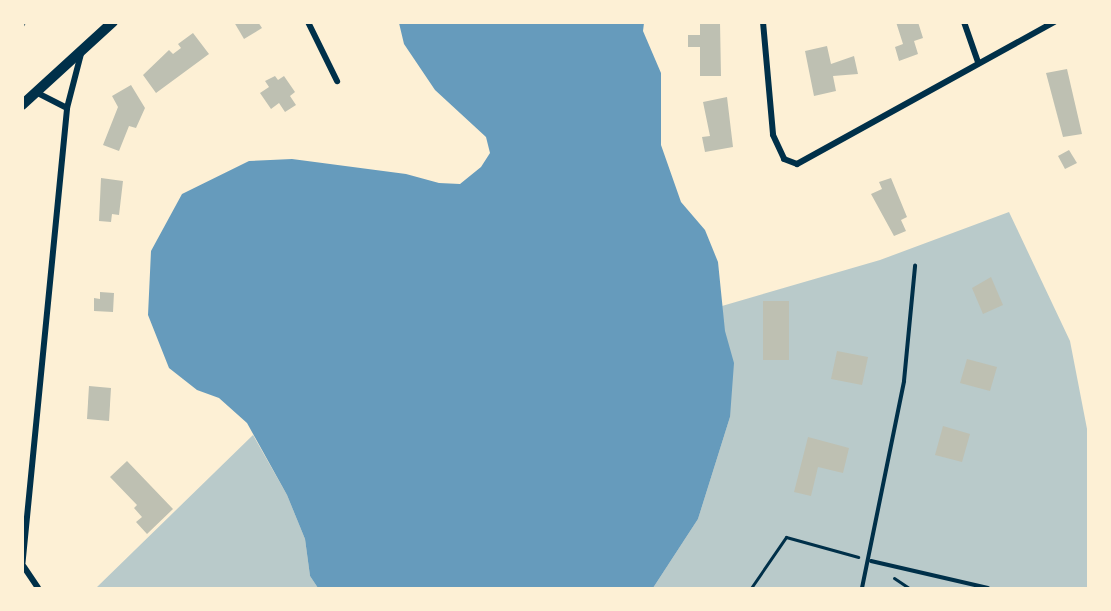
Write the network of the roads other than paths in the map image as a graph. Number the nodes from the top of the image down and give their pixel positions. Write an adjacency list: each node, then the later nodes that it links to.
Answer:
1 (113, 22): 6 (main road)
2 (308, 22): 8 (street)
3 (763, 22): 7 (street)
4 (964, 22): 7 (street)
5 (1054, 22): 7 (street)
6 (82, 48): 9 (main road); 11 (street)
7 (978, 62)
8 (337, 81)
9 (36, 92): 10 (main road); 11 (street)
10 (22, 105)
11 (67, 108): 14 (street)
12 (915, 266): 13 (lane)
13 (871, 561): 16 (lane); 17 (lane)
14 (23, 567): 15 (street)
15 (38, 588)
16 (862, 588)
17 (988, 588)

